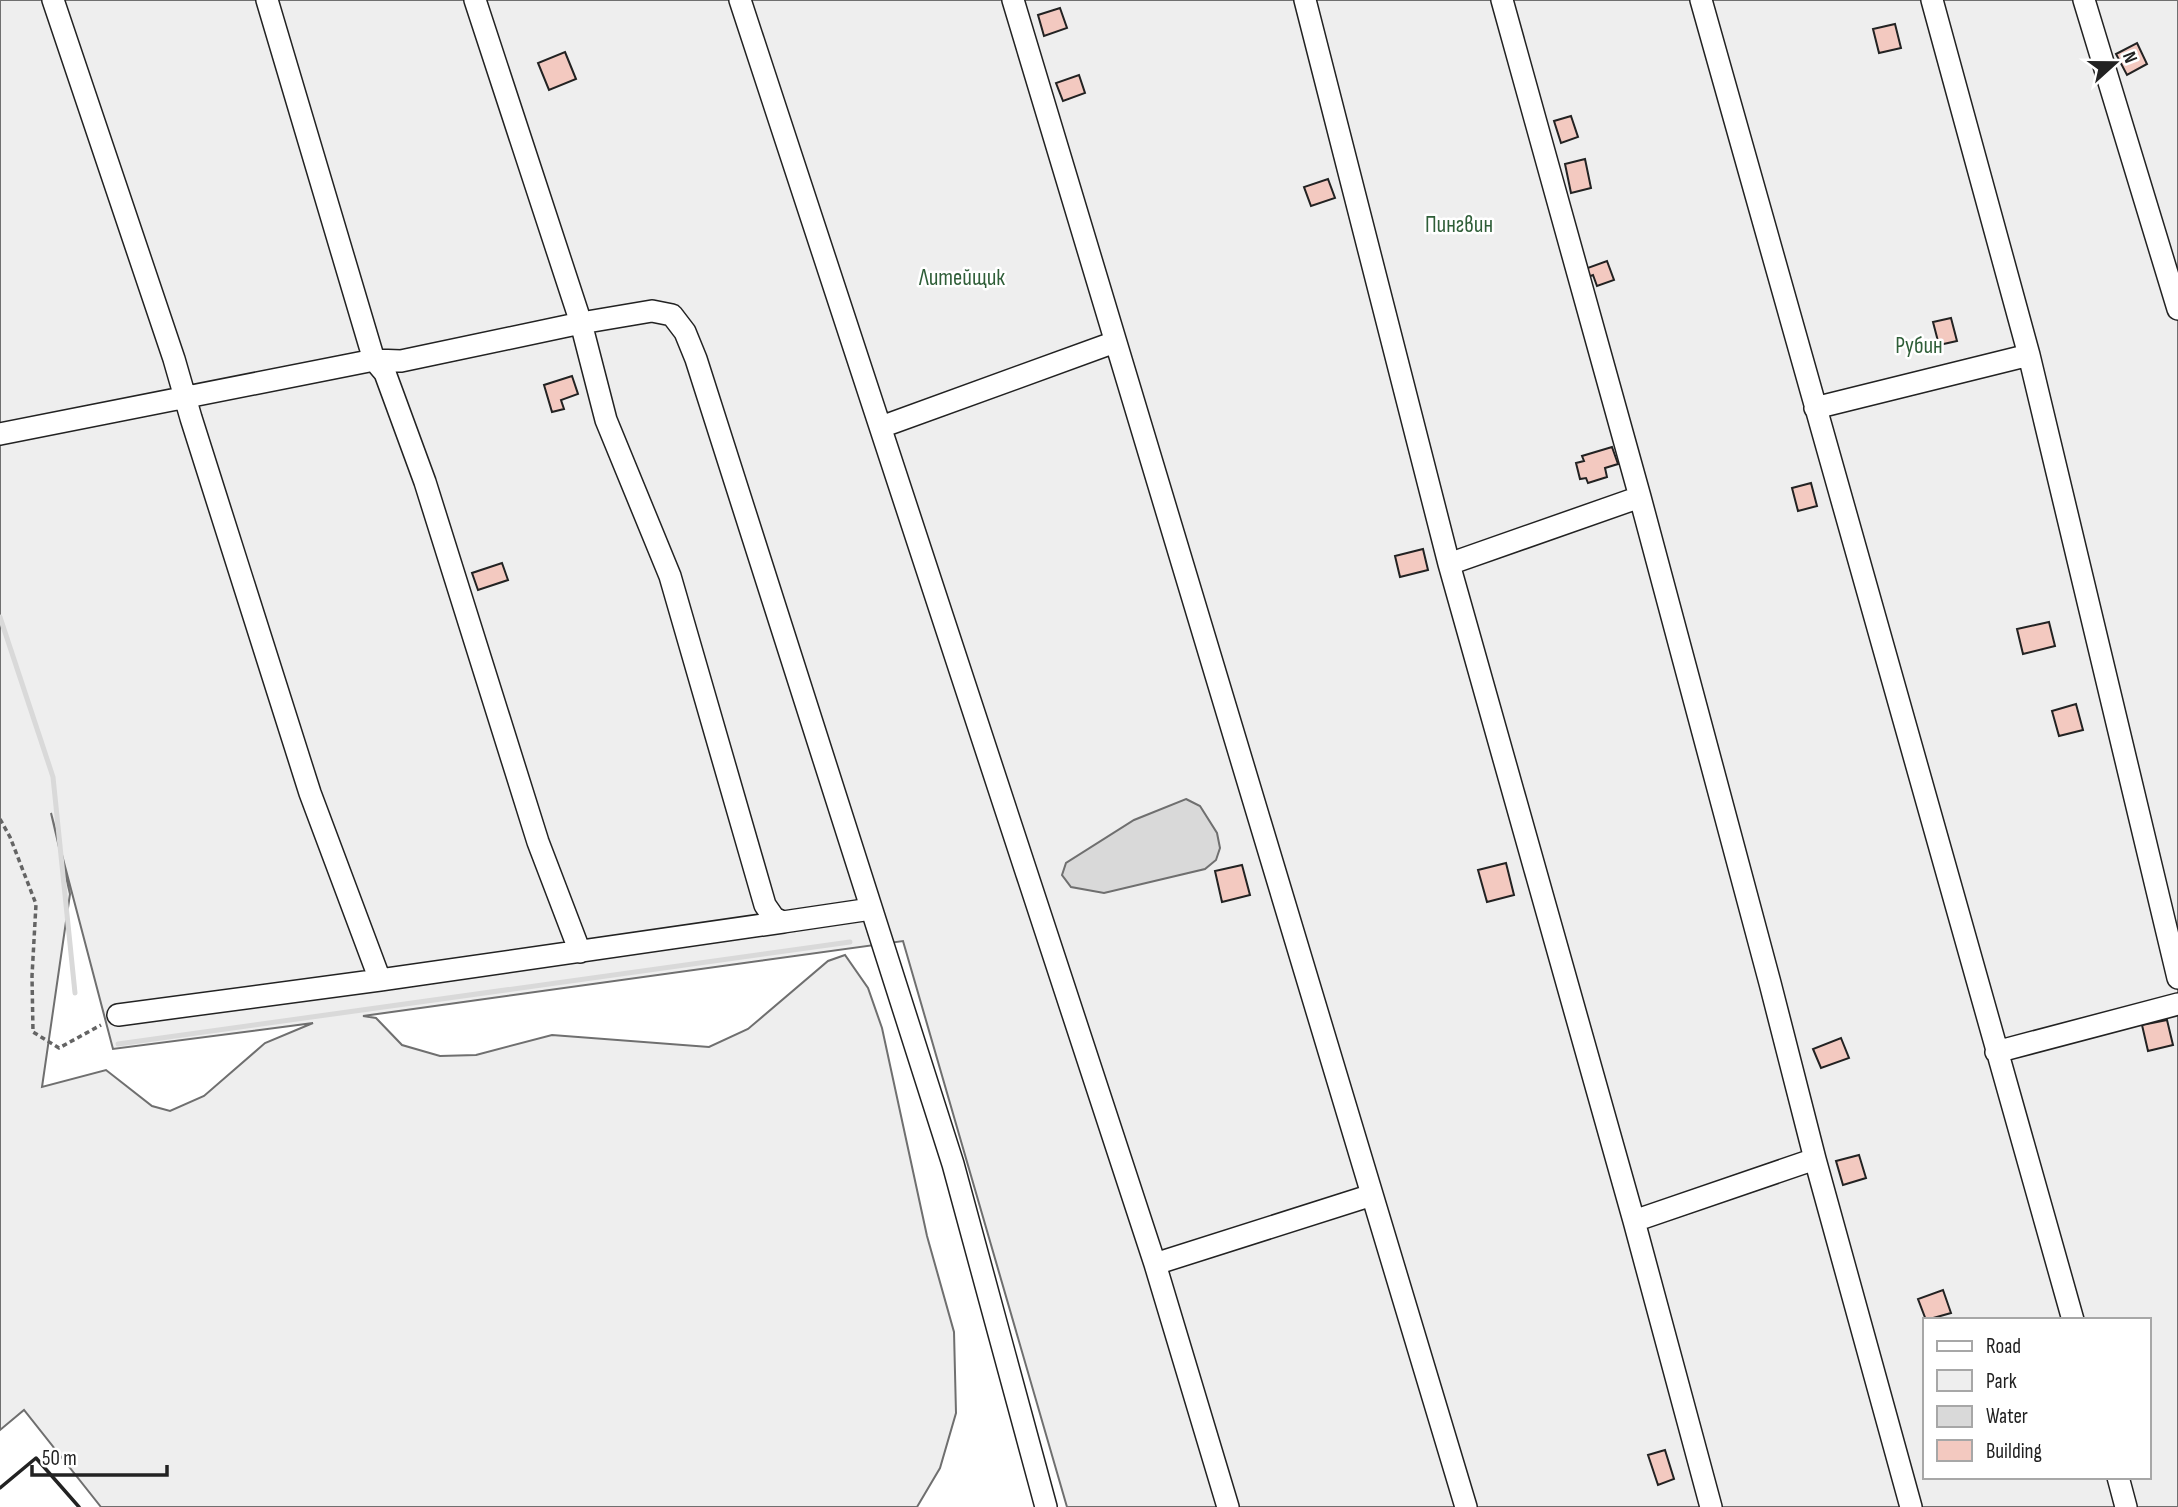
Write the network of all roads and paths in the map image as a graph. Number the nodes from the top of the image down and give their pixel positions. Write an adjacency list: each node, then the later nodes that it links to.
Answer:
1 (53, 0): 16 (street)
2 (267, 0): 15 (street)
3 (475, 0): 12 (street)
4 (740, 0): 18 (street)
5 (1013, 0): 13 (street)
6 (1305, 0): 21 (street)
7 (1502, 0): 20 (street)
8 (1701, 0): 17 (street)
9 (1932, 0): 14 (street)
10 (2084, 0): 11 (street)
11 (2178, 309)
12 (581, 323): 15 (street); 23 (street); 24 (street)
13 (1115, 341): 18 (street); 32 (street)
14 (2029, 355): 17 (street); 26 (street)
15 (374, 360): 16 (street); 25 (street)
16 (185, 398): 19 (street); 27 (street)
17 (1815, 408): 30 (street)
18 (881, 427): 34 (street)
19 (0, 434)
20 (1640, 497): 21 (street); 31 (street)
21 (1449, 564): 33 (street)
22 (0, 819): 29 (path)
23 (871, 909): 24 (street); 37 (street)
24 (783, 922): 25 (street)
25 (580, 952): 27 (street)
26 (2178, 978)
27 (380, 981): 29 (street)
28 (2178, 1004): 30 (street)
29 (118, 1015)
30 (1996, 1052): 35 (street)
31 (1815, 1158): 33 (street); 41 (street)
32 (1372, 1195): 34 (street); 39 (street)
33 (1634, 1221): 40 (street)
34 (1155, 1264): 38 (street)
35 (2072, 1318)
36 (2119, 1479): 42 (street)
37 (1045, 1507)
38 (1228, 1507)
39 (1466, 1507)
40 (1711, 1507)
41 (1911, 1507)
42 (2126, 1507)

